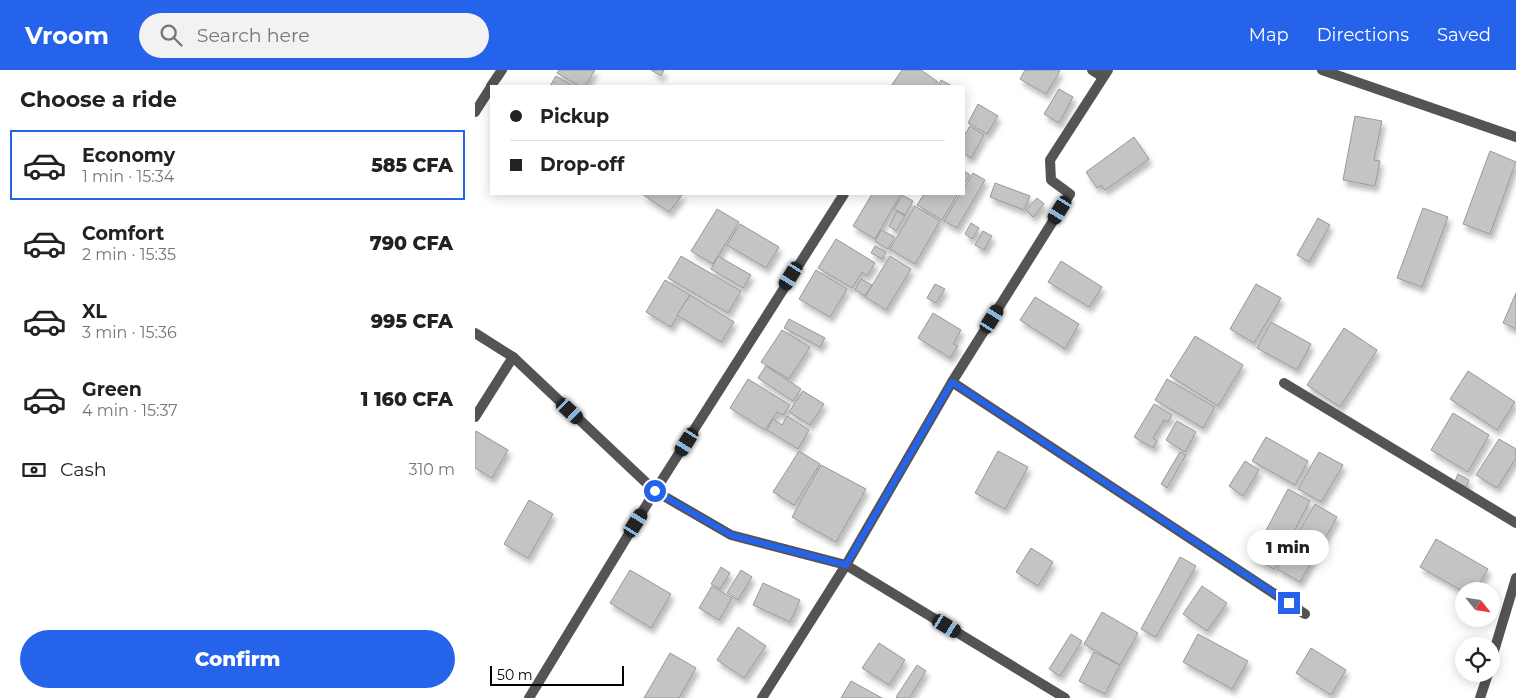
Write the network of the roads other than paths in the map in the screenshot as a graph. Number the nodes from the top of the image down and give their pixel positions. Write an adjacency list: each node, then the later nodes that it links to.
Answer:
1 (502, 70): 5 (street)
2 (1092, 70): 4 (street)
3 (1322, 70): 8 (street)
4 (1105, 73): 12 (street)
5 (492, 85)
6 (490, 88): 7 (street)
7 (475, 112)
8 (1516, 136)
9 (842, 195): 15 (street)
10 (475, 333): 11 (street)
11 (513, 357): 14 (street); 15 (street)
12 (952, 382): 17 (street); 19 (street)
13 (1285, 383): 16 (street)
14 (475, 417)
15 (655, 491): 17 (street); 22 (street)
16 (1516, 523)
17 (846, 565): 23 (street); 24 (street)
18 (1516, 578): 20 (street)
19 (1305, 614)
20 (1498, 637)
21 (1485, 682): 25 (street)
22 (529, 698)
23 (762, 698)
24 (1065, 698)
25 (1480, 698)

